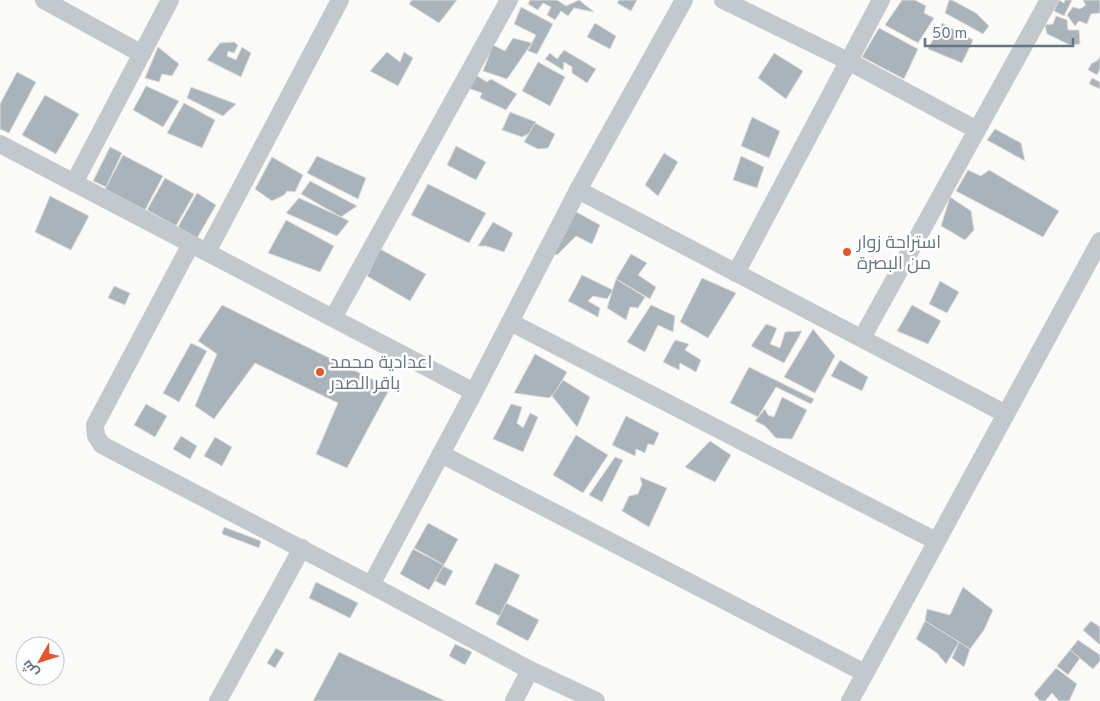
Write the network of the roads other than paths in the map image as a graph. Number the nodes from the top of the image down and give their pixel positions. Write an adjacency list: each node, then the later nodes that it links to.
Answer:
1 (44, 0): 9 (street)
2 (170, 0): 9 (street)
3 (340, 0): 17 (street)
4 (510, 0): 19 (street)
5 (684, 0): 14 (street)
6 (723, 0): 10 (street)
7 (881, 0): 10 (street)
8 (1049, 0): 11 (street)
9 (142, 54): 13 (street)
10 (848, 61): 11 (street); 18 (street)
11 (977, 130): 21 (street)
12 (0, 144): 13 (street)
13 (74, 183): 16 (street)
14 (578, 190): 18 (street); 20 (street)
15 (1100, 241): 23 (street)
16 (191, 244): 17 (street); 26 (street)
17 (207, 252): 19 (street)
18 (736, 272): 21 (street)
19 (333, 318): 22 (street)
20 (510, 322): 22 (street); 25 (street)
21 (862, 338): 23 (street)
22 (474, 392): 24 (street)
23 (1006, 414): 25 (street)
24 (441, 454): 27 (street); 29 (street)
25 (936, 541): 29 (street)
26 (302, 548): 27 (street); 30 (street)
27 (371, 585): 28 (street)
28 (530, 670): 31 (street); 32 (street)
29 (865, 673): 33 (street)
30 (218, 701)
31 (514, 701)
32 (596, 701)
33 (850, 701)

